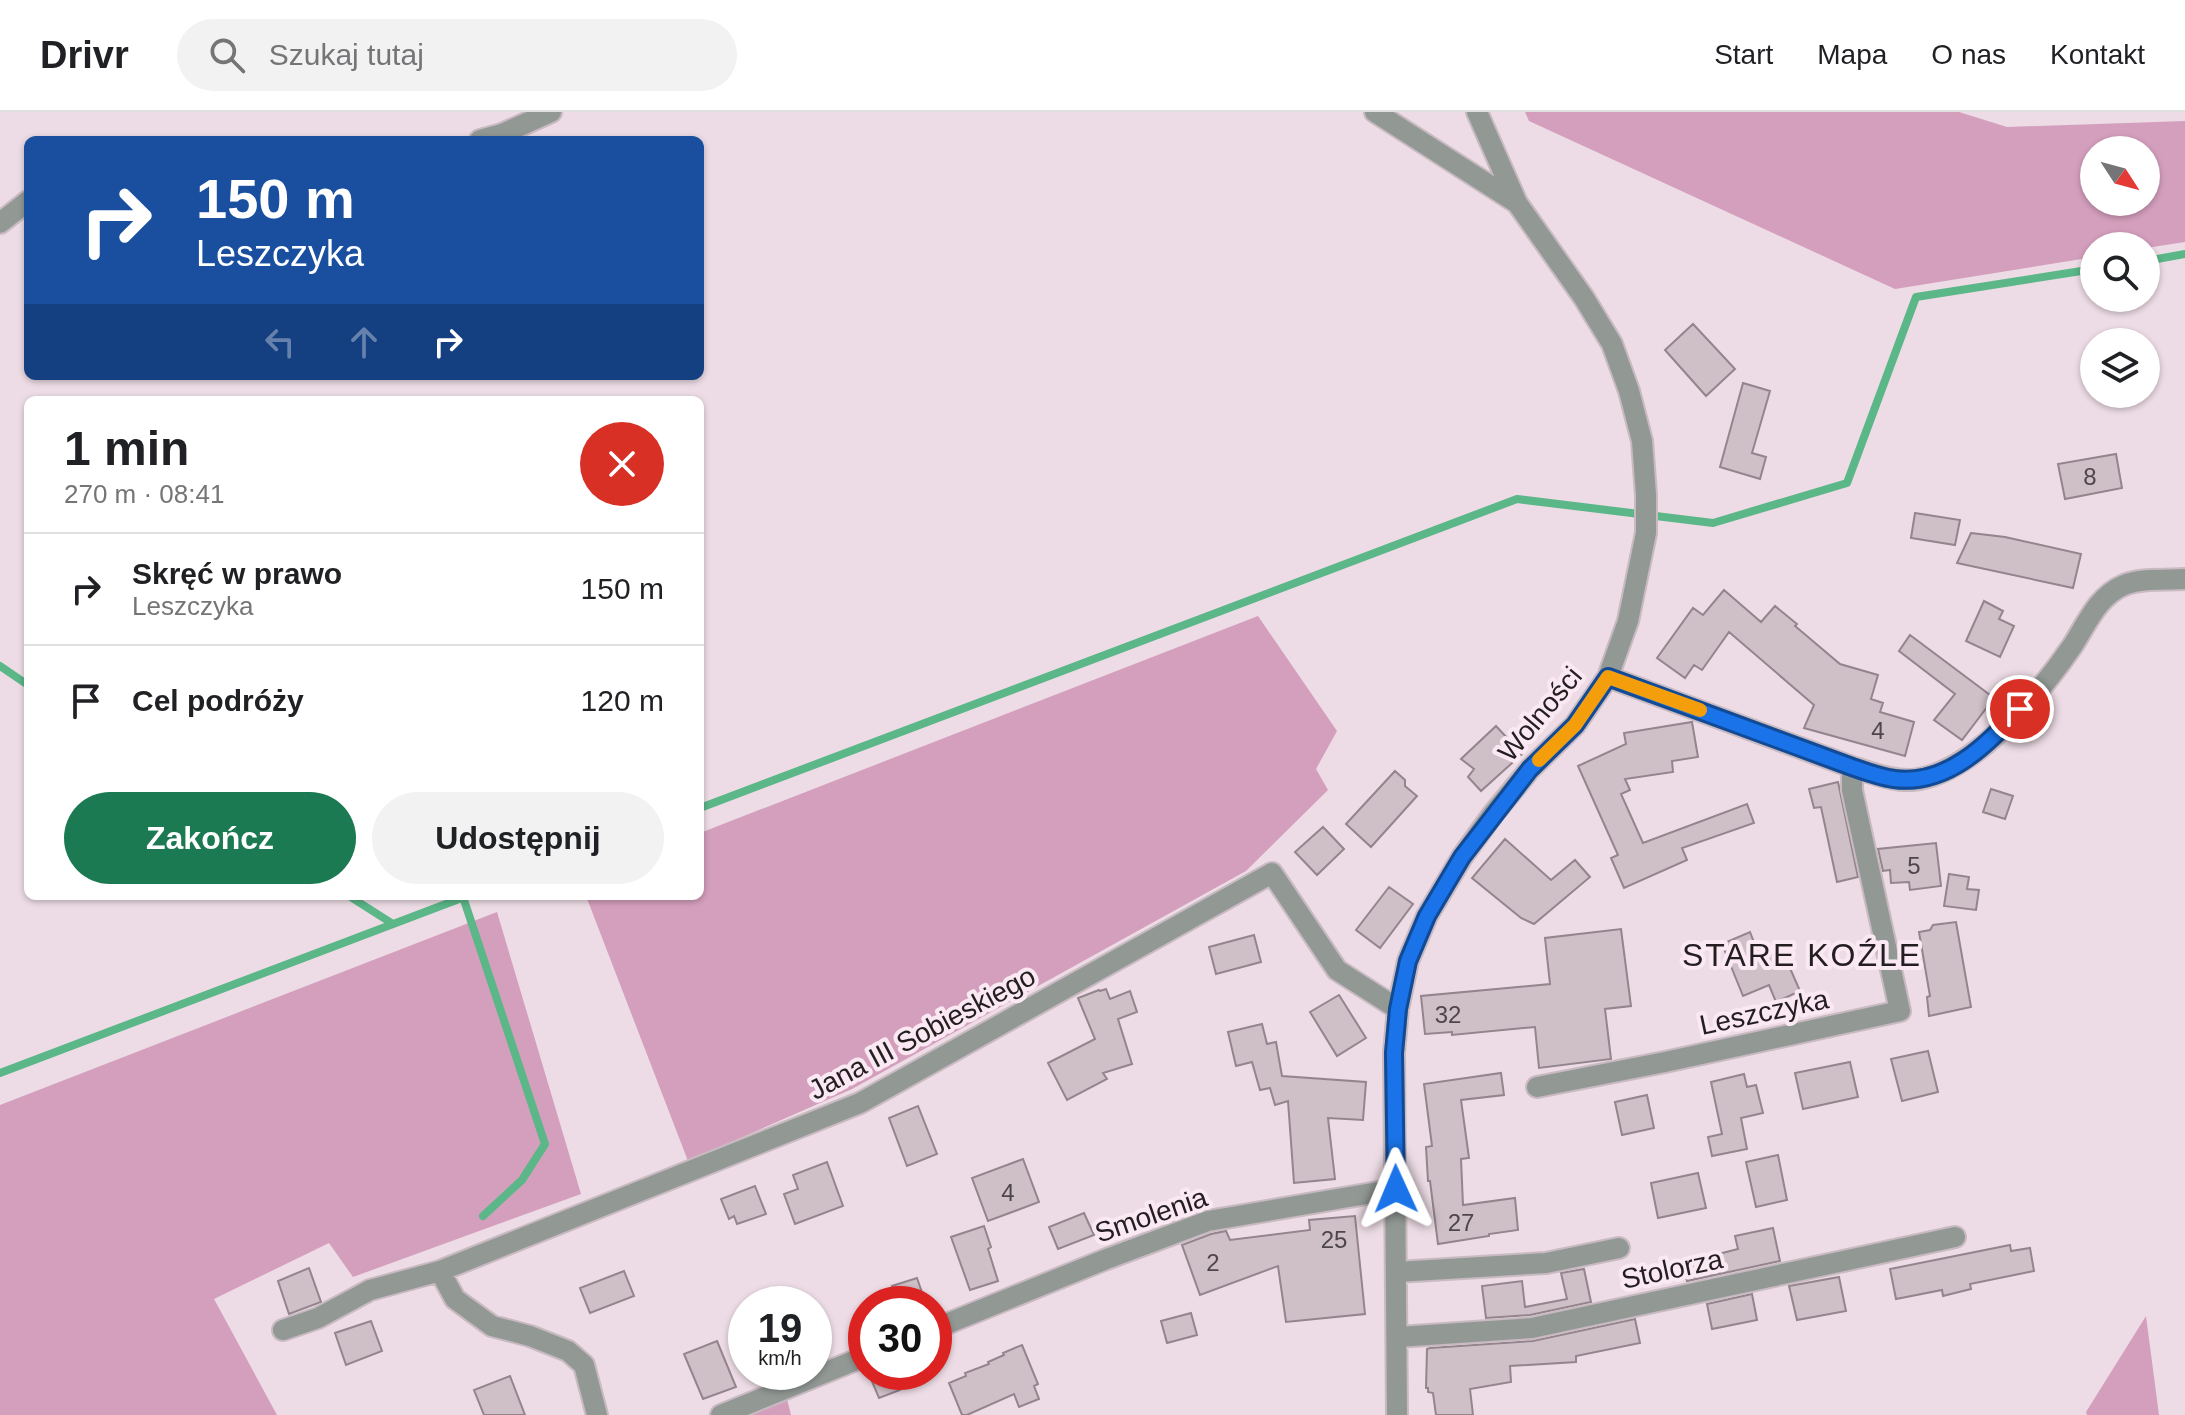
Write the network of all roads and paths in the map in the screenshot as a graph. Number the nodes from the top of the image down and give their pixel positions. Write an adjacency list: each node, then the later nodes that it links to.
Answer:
1 (551, 112): 4 (street)
2 (1375, 112): 5 (street)
3 (1477, 112): 5 (street, Wolności)
4 (495, 136)
5 (1517, 203): 9 (street, Wolności)
6 (24, 204): 7 (street)
7 (0, 223)
8 (2185, 579): 10 (street)
9 (1608, 677): 10 (street); 11 (street, Wolności)
10 (1852, 767): 12 (street, Leszczyka)
11 (1398, 1009): 13 (street, Wolności); 16 (street, Jana III Sobieskiego)
12 (1537, 1087)
13 (1396, 1189): 17 (street, Wolności); 18 (street, Smolenia)
14 (1955, 1237): 20 (street, Stolorza)
15 (1619, 1248): 17 (street)
16 (440, 1271): 19 (street); 22 (street)
17 (1397, 1272): 20 (street, Wolności)
18 (952, 1322)
19 (283, 1330)
20 (1398, 1337): 24 (street, Wolności)
21 (848, 1363): 23 (street)
22 (597, 1415)
23 (721, 1415)
24 (1397, 1415)

